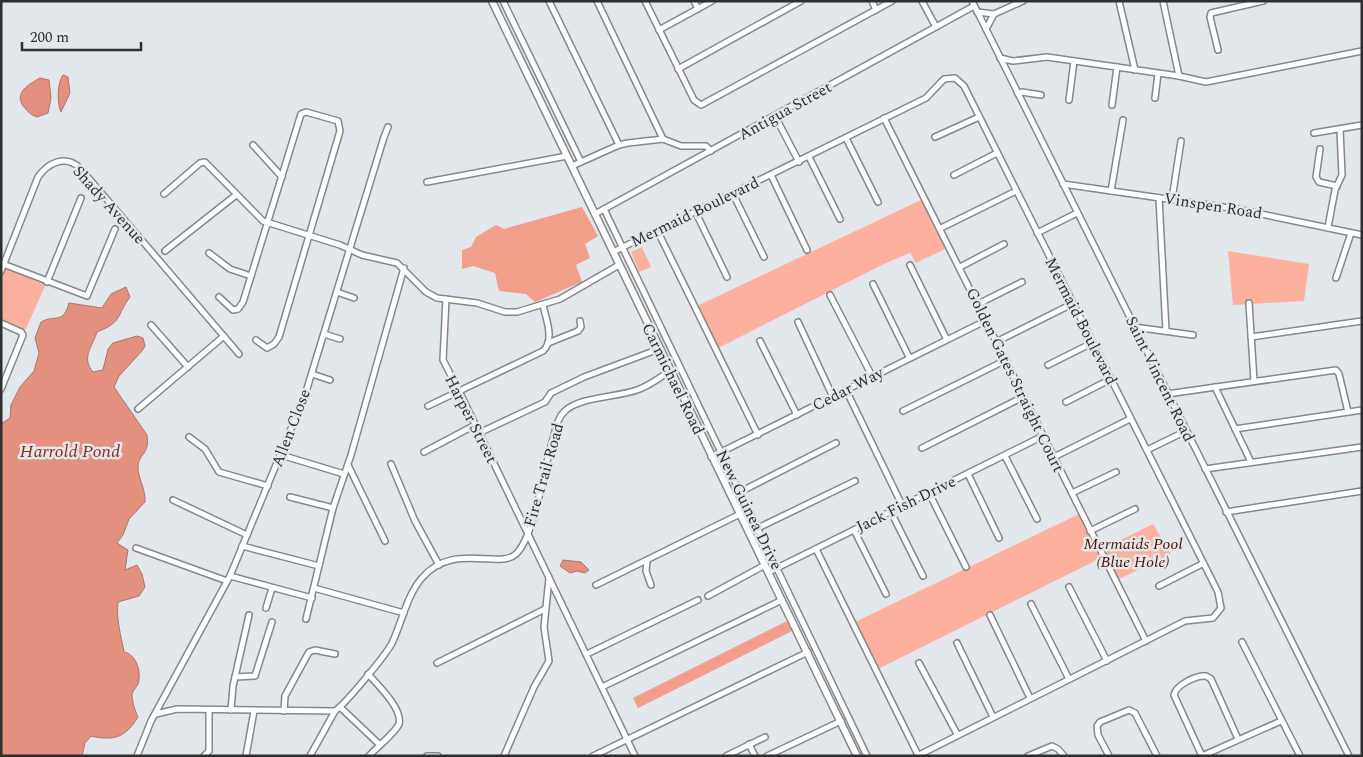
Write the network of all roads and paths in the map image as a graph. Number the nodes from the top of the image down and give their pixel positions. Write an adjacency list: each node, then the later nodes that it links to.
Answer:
1 (492, 1): 57 (main road, Carmichael Road)
2 (503, 1): 59 (street)
3 (548, 1): 53 (street)
4 (645, 1): 23 (street)
5 (694, 1): 17 (street)
6 (712, 1): 17 (street)
7 (801, 1): 30 (street)
8 (872, 1): 18 (street)
9 (892, 1): 18 (street)
10 (922, 1): 21 (street)
11 (1023, 1): 20 (street)
12 (1119, 1): 31 (street)
13 (1164, 1): 34 (street)
14 (1263, 1): 24 (street)
15 (598, 2): 50 (street)
16 (973, 4): 19 (street, Saint Vincent Road); 21 (street, Antigua Street)
17 (698, 9): 23 (street)
18 (876, 10): 30 (street)
19 (977, 12): 20 (street); 22 (street, Saint Vincent Road)
20 (994, 14): 22 (street)
21 (936, 27): 40 (street, Antigua Street)
22 (986, 29): 26 (street, Saint Vincent Road)
23 (659, 30): 30 (street)
24 (1218, 50)
25 (1362, 50): 34 (street)
26 (1000, 58): 27 (street); 33 (street, Saint Vincent Road)
27 (1018, 61): 28 (street); 33 (street)
28 (1074, 61): 29 (street); 38 (street)
29 (1117, 67): 31 (street); 39 (street)
30 (678, 69)
31 (1135, 70): 32 (street)
32 (1158, 74): 34 (street); 37 (street)
33 (1009, 76): 35 (street, Saint Vincent Road)
34 (1179, 76)
35 (1018, 94): 36 (street); 66 (street, Saint Vincent Road)
36 (1041, 95)
37 (1155, 98)
38 (1069, 100)
39 (1112, 105)
40 (775, 116): 55 (street, Antigua Street); 60 (street)
41 (979, 117): 42 (street, Mermaid Boulevard); 48 (street); 56 (street, Mermaid Boulevard)
42 (884, 118): 49 (street, Mermaid Boulevard); 83 (street, Golden Gates Straight Court)
43 (1123, 120): 69 (street)
44 (1362, 126): 46 (street)
45 (388, 127): 93 (street, Allen Close)
46 (1340, 129): 47 (street); 67 (street)
47 (1314, 133)
48 (935, 137)
49 (846, 138): 58 (street, Mermaid Boulevard); 76 (street)
50 (663, 139): 53 (street); 55 (street)
51 (1181, 141): 75 (street)
52 (253, 145): 64 (street)
53 (618, 145): 59 (street)
54 (1320, 149): 67 (street)
55 (711, 151): 77 (street, Antigua Street)
56 (997, 153): 63 (street); 68 (street, Mermaid Boulevard)
57 (567, 156): 61 (main road, Carmichael Road); 65 (street)
58 (809, 157): 60 (street, Mermaid Boulevard); 81 (street)
59 (580, 162): 61 (street)
60 (799, 162): 62 (street, Mermaid Boulevard)
61 (572, 166): 80 (main road, Carmichael Road)
62 (771, 175): 71 (street, Mermaid Boulevard); 94 (street)
63 (954, 175)
64 (282, 177): 82 (street); 89 (street)
65 (427, 182)
66 (1062, 184): 69 (street, Vinspen Road); 79 (street, Saint Vincent Road)
67 (1337, 186): 84 (street)
68 (1016, 191): 83 (street); 87 (street, Mermaid Boulevard)
69 (1112, 191): 74 (street, Vinspen Road)
70 (164, 194): 72 (street)
71 (733, 194): 78 (street, Mermaid Boulevard); 98 (street)
72 (236, 195): 82 (street); 95 (street)
73 (81, 198): 108 (street)
74 (1159, 198): 75 (street, Vinspen Road); 127 (street)
75 (1172, 200): 84 (street, Vinspen Road)
76 (878, 202)
77 (604, 210): 80 (street, Antigua Street); 92 (street, New Guinea Drive)
78 (696, 213): 86 (street, Mermaid Boulevard); 106 (street)
79 (1077, 213): 87 (street); 126 (street, Saint Vincent Road)
80 (595, 214): 96 (main road, Carmichael Road)
81 (840, 219)
82 (268, 223): 89 (street); 105 (street)
83 (941, 228): 103 (street, Golden Gates Straight Court)
84 (1328, 228): 88 (street, Vinspen Road)
85 (115, 230): 108 (street)
86 (658, 232): 92 (street, Mermaid Boulevard); 172 (street)
87 (1038, 233): 118 (street, Mermaid Boulevard)
88 (1352, 233): 90 (street, Vinspen Road); 107 (street)
89 (309, 235): 93 (street); 134 (street)
90 (1362, 235)
91 (1004, 244): 103 (street)
92 (622, 249): 96 (street, Mermaid Boulevard); 180 (street, New Guinea Drive)
93 (350, 250): 102 (street); 111 (street, Allen Close)
94 (807, 250)
95 (165, 251)
96 (613, 252): 100 (main road, Carmichael Road)
97 (209, 253): 105 (street)
98 (764, 257)
99 (3, 264): 104 (street, Shady Avenue); 108 (street); 130 (street, Shady Avenue)
100 (619, 265): 119 (street); 139 (main road, Carmichael Road)
101 (910, 265): 133 (street)
102 (404, 268): 115 (street); 187 (street)
103 (960, 268): 117 (street, Golden Gates Straight Court)
104 (1, 271)
105 (252, 276): 113 (street)
106 (727, 277)
107 (1336, 278)
108 (47, 282)
109 (1022, 282): 117 (street)
110 (873, 284): 141 (street)
111 (337, 292): 114 (street); 128 (street, Allen Close)
112 (830, 295): 149 (street)
113 (219, 297)
114 (354, 298)
115 (446, 299): 119 (street); 156 (street, Harper Street)
116 (1249, 303): 131 (street)
117 (978, 304): 121 (street, Golden Gates Straight Court)
118 (1072, 304): 136 (street); 138 (street, Mermaid Boulevard)
119 (543, 305): 137 (street)
120 (580, 321): 137 (street)
121 (985, 321): 133 (street, Cedar Way); 136 (street, Golden Gates Straight Court)
122 (1362, 321): 131 (street)
123 (798, 322): 158 (street)
124 (1, 323): 148 (street)
125 (151, 325): 144 (street)
126 (1134, 327): 127 (street); 157 (street, Saint Vincent Road)
127 (1166, 331): 129 (street)
128 (324, 334): 132 (street); 147 (street, Allen Close)
129 (1193, 335)
130 (224, 336): 140 (street, Shady Avenue); 144 (street)
131 (1251, 337): 152 (street)
132 (340, 338)
133 (946, 338): 141 (street, Cedar Way)
134 (256, 340)
135 (760, 341): 166 (street)
136 (996, 342): 142 (street, Golden Gates Straight Court)
137 (548, 343): 156 (street)
138 (1092, 343): 143 (street); 151 (street, Mermaid Boulevard)
139 (659, 349): 145 (main road, Carmichael Road); 171 (street)
140 (239, 354)
141 (909, 357): 149 (street, Cedar Way)
142 (1006, 360): 159 (street, Golden Gates Straight Court); 164 (street)
143 (1048, 365)
144 (188, 367): 162 (street)
145 (670, 371): 183 (main road, Carmichael Road); 210 (street, Fire Trail Road)
146 (1, 372): 148 (street)
147 (312, 374): 150 (street); 181 (street, Allen Close)
148 (8, 375): 154 (street)
149 (872, 376): 155 (street, Cedar Way)
150 (330, 380)
151 (1111, 380): 160 (street); 167 (street, Mermaid Boulevard)
152 (1254, 381): 153 (street); 165 (street)
153 (1215, 387): 157 (street); 169 (street)
154 (1, 389)
155 (846, 390): 158 (street, Cedar Way); 200 (street)
156 (459, 391): 161 (street); 168 (street, Harper Street)
157 (1167, 394): 170 (street, Saint Vincent Road)
158 (833, 396): 166 (street, Cedar Way)
159 (1023, 397): 173 (street, Golden Gates Straight Court); 177 (street)
160 (1066, 402)
161 (428, 406)
162 (138, 409)
163 (1362, 410): 165 (street)
164 (903, 411)
165 (1348, 412): 169 (street)
166 (797, 414): 172 (street, Cedar Way)
167 (1130, 419): 178 (street, Mermaid Boulevard); 184 (street)
168 (475, 425): 171 (street, Harper Street); 179 (street)
169 (1235, 429): 185 (street)
170 (1186, 431): 178 (street); 188 (street, Saint Vincent Road)
171 (479, 433): 210 (street, Harper Street)
172 (758, 434): 180 (street, Cedar Way)
173 (1043, 436): 182 (street, Jack Fish Drive); 184 (street, Golden Gates Straight Court)
174 (189, 437): 193 (street)
175 (836, 443): 195 (street)
176 (1362, 447): 185 (street)
177 (922, 448)
178 (1146, 450): 218 (street, Mermaid Boulevard)
179 (424, 452)
180 (721, 453): 183 (street, Cedar Way); 195 (street, New Guinea Drive)
181 (281, 455): 190 (street); 193 (street, Allen Close)
182 (1005, 456): 191 (street, Jack Fish Drive); 206 (street)
183 (711, 457): 205 (main road, Carmichael Road)
184 (1054, 457): 197 (street, Golden Gates Straight Court)
185 (1251, 462): 188 (street)
186 (391, 464): 219 (street)
187 (348, 465): 190 (street); 213 (street)
188 (1205, 469): 204 (street, Saint Vincent Road)
189 (1116, 472): 197 (street)
190 (344, 474): 201 (street)
191 (968, 474): 196 (street, Jack Fish Drive); 212 (street)
192 (855, 481): 207 (street)
193 (268, 486): 211 (street, Allen Close)
194 (1362, 491): 204 (street)
195 (740, 492): 207 (street, New Guinea Drive)
196 (929, 493): 200 (street, Jack Fish Drive); 222 (street)
197 (1072, 493): 209 (street, Golden Gates Straight Court)
198 (290, 497): 201 (street)
199 (173, 500): 211 (street)
200 (902, 505): 203 (street, Jack Fish Drive)
201 (333, 508): 221 (street)
202 (1135, 509): 209 (street)
203 (891, 512): 208 (street, Jack Fish Drive); 225 (street)
204 (1226, 512): 298 (street, Saint Vincent Road)
205 (740, 514): 217 (street); 220 (main road, Carmichael Road)
206 (1037, 519)
207 (758, 528): 223 (street, New Guinea Drive)
208 (854, 530): 216 (street, Jack Fish Drive); 234 (street)
209 (1090, 531): 247 (street, Golden Gates Straight Court)
210 (528, 533): 219 (street, Fire Trail Road); 227 (street, Harper Street)
211 (247, 535): 214 (street, Allen Close)
212 (999, 538)
213 (385, 541)
214 (242, 546): 221 (street); 226 (street, Allen Close)
215 (136, 548): 226 (street)
216 (816, 549): 223 (street, Jack Fish Drive); 291 (street)
217 (648, 561): 228 (street); 229 (street)
218 (1202, 564): 230 (street); 247 (street, Mermaid Boulevard)
219 (439, 565): 242 (street, Fire Trail Road)
220 (765, 565): 224 (main road, Carmichael Road); 235 (street)
221 (320, 566): 233 (street)
222 (966, 567)
223 (778, 568): 224 (street, Jack Fish Drive); 290 (street, New Guinea Drive)
224 (768, 572): 238 (main road, Carmichael Road)
225 (923, 576)
226 (228, 578): 232 (street); 266 (street, Allen Close)
227 (549, 578): 241 (street); 252 (street, Harper Street)
228 (596, 585)
229 (651, 585)
230 (1160, 586)
231 (1070, 587): 253 (street)
232 (272, 588): 236 (street); 240 (street)
233 (314, 588): 236 (street); 242 (street)
234 (886, 594)
235 (708, 596)
236 (312, 598): 245 (street)
237 (698, 600): 252 (street)
238 (782, 600): 250 (main road, Carmichael Road); 259 (street)
239 (1031, 604): 258 (street)
240 (266, 608)
241 (545, 609): 255 (street); 283 (street)
242 (404, 613): 256 (street, Fire Trail Road)
243 (249, 615): 257 (street)
244 (990, 615): 260 (street)
245 (306, 618)
246 (272, 622): 257 (street)
247 (1146, 641): 253 (street, Mermaid Boulevard)
248 (1242, 642): 269 (street)
249 (957, 643): 267 (street)
250 (808, 652): 268 (main road, Carmichael Road); 272 (street)
251 (335, 654): 265 (street)
252 (587, 654): 259 (street, Harper Street)
253 (1107, 661): 258 (street, Mermaid Boulevard)
254 (920, 663): 270 (street)
255 (437, 664)
256 (368, 674): 261 (street, Fire Trail Road); 274 (street)
257 (235, 677): 263 (street)
258 (1069, 680): 260 (street, Mermaid Boulevard)
259 (602, 687): 272 (street, Harper Street)
260 (1030, 698): 267 (street, Mermaid Boulevard)
261 (338, 709): 265 (street); 274 (street); 279 (street, Fire Trail Road)
262 (209, 710): 263 (street); 266 (street); 277 (street)
263 (231, 710): 264 (street)
264 (254, 711): 265 (street); 278 (street)
265 (284, 712)
266 (156, 714): 276 (street)
267 (993, 716): 270 (street, Mermaid Boulevard)
268 (841, 721): 288 (street); 289 (main road, Carmichael Road)
269 (1281, 721): 273 (street); 297 (street)
270 (957, 734): 291 (street, Mermaid Boulevard)
271 (765, 737): 275 (street)
272 (627, 739): 284 (street); 285 (street, Harper Street)
273 (1238, 739): 296 (street); 296 (street)
274 (379, 744): 280 (street)
275 (749, 744): 286 (street); 287 (street)
276 (137, 756)
277 (204, 756)
278 (246, 756)
279 (310, 756)
280 (369, 756)
281 (427, 756): 282 (street)
282 (438, 756)
283 (504, 756)
284 (593, 756)
285 (635, 756)
286 (726, 756)
287 (755, 756)
288 (767, 756)
289 (857, 756)
290 (867, 756)
291 (917, 756)
292 (1028, 756): 293 (street)
293 (1064, 756)
294 (1109, 756): 295 (street)
295 (1157, 756)
296 (1202, 756)
297 (1300, 756)
298 (1348, 756)

